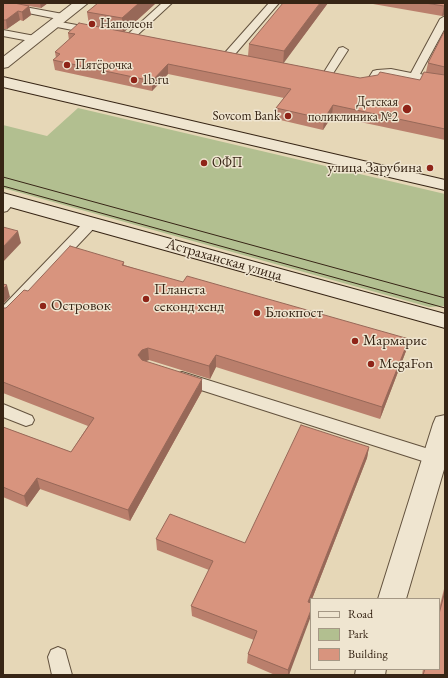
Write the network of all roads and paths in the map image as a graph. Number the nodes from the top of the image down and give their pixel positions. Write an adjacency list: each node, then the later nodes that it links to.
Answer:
1 (81, 3): 6 (main road)
2 (167, 3): 8 (lane)
3 (274, 3): 12 (lane)
4 (3, 5): 6 (lane)
5 (445, 19): 14 (lane)
6 (59, 20): 8 (lane); 9 (main road)
7 (3, 32): 9 (lane)
8 (129, 38): 10 (lane)
9 (35, 39): 13 (main road)
10 (144, 41)
11 (343, 50): 14 (lane)
12 (241, 60)
13 (3, 64)
14 (414, 76): 16 (lane)
15 (3, 82): 17 (main road)
16 (445, 82)
17 (445, 186)
18 (5, 202): 19 (main road, Астраханская улица)
19 (91, 222): 20 (lane); 21 (main road, Астраханская улица)
20 (3, 315)
21 (445, 321)
22 (164, 372): 26 (lane)
23 (3, 410): 24 (lane)
24 (26, 420)
25 (445, 424): 26 (main road)
26 (435, 458): 27 (main road)
27 (392, 598)

